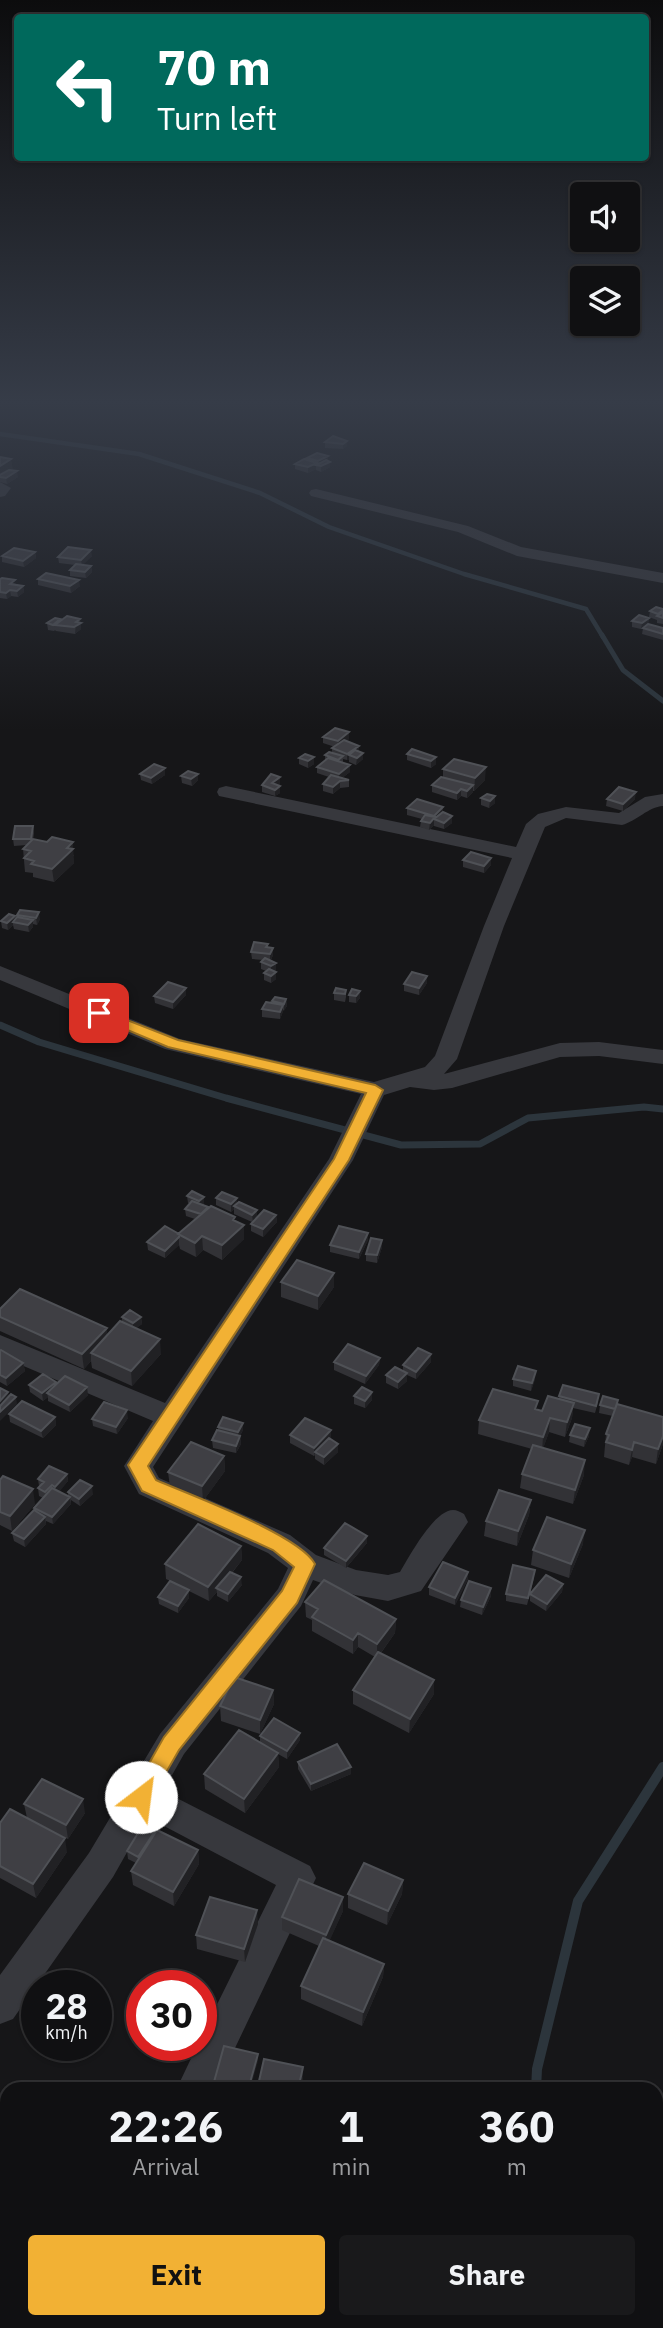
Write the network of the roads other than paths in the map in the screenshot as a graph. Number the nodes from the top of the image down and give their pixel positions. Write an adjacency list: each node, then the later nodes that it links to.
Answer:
1 (403, 514): 2 (street)
2 (663, 578)
3 (226, 793): 5 (street)
4 (663, 800): 5 (street)
5 (524, 855): 8 (street)
6 (0, 972): 9 (street)
7 (663, 1057): 8 (street)
8 (411, 1081): 9 (street)
9 (372, 1098): 11 (street)
10 (0, 1345): 11 (street)
11 (172, 1416): 13 (street)
12 (453, 1522): 13 (street)
13 (305, 1564): 14 (street)
14 (141, 1797): 15 (street); 16 (street)
15 (0, 2006)
16 (199, 2082)

